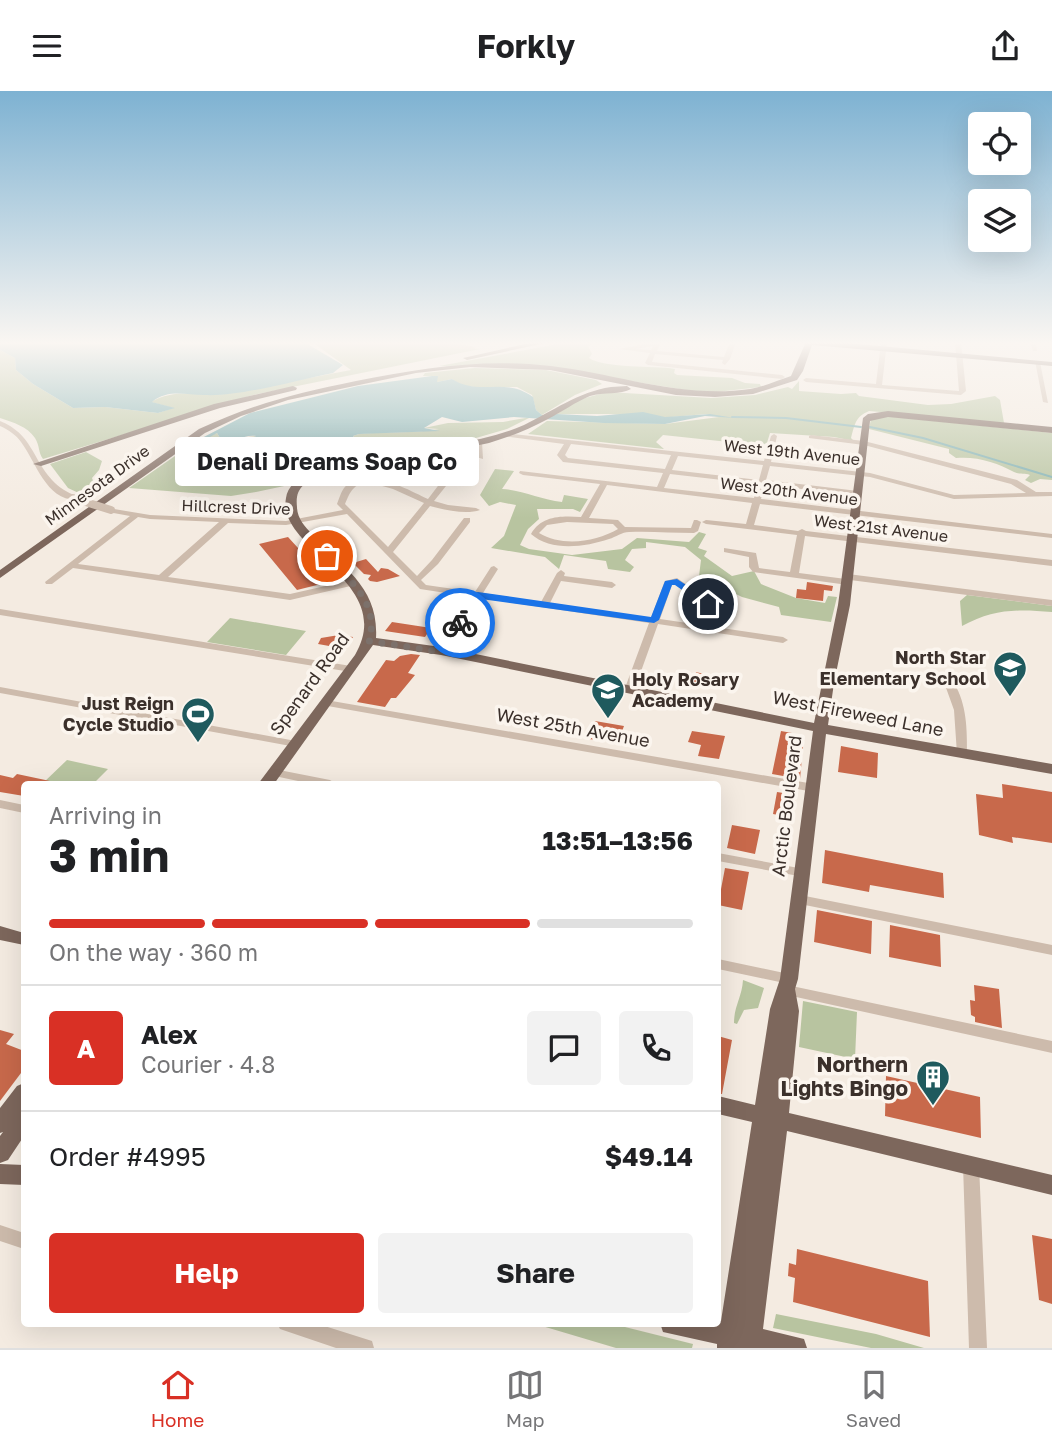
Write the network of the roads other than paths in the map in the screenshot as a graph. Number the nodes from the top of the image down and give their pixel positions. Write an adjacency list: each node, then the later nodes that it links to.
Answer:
1 (238, 401): 18 (main road)
2 (268, 401): 47 (main road, Minnesota Drive)
3 (278, 401): 50 (main road, Minnesota Drive)
4 (572, 401): 7 (main road)
5 (0, 423): 18 (street, Hillcrest Drive)
6 (1052, 430): 14 (main road, Arctic Boulevard)
7 (516, 431): 8 (main road); 10 (street, West 19th Avenue)
8 (504, 435): 10 (street, West 19th Avenue); 12 (main road)
9 (774, 436): 17 (street)
10 (527, 437): 13 (street, West 19th Avenue)
11 (811, 437): 14 (street)
12 (480, 442): 16 (street); 38 (main road)
13 (569, 442): 15 (street, West 19th Avenue); 19 (street)
14 (864, 443): 20 (main road, Arctic Boulevard); 28 (street)
15 (676, 453): 17 (street, West 19th Avenue); 19 (street)
16 (480, 457)
17 (767, 463): 20 (street, West 19th Avenue); 23 (street)
18 (38, 464): 34 (street, Hillcrest Drive, bridge)
19 (668, 471): 23 (street); 25 (street)
20 (860, 473): 26 (main road, Arctic Boulevard); 28 (street, West 19th Avenue)
21 (523, 474): 24 (street, West 20th Avenue)
22 (450, 477): 30 (street)
23 (762, 482): 26 (street); 29 (street)
24 (604, 483): 25 (street, West 20th Avenue); 36 (street)
25 (660, 489): 29 (street, West 20th Avenue)
26 (858, 493): 33 (main road, Arctic Boulevard)
27 (1052, 494): 28 (street, West 19th Avenue)
28 (1035, 495)
29 (757, 501): 33 (street, West 20th Avenue); 39 (street)
30 (430, 502): 31 (street); 32 (street); 45 (street)
31 (476, 510)
32 (346, 512): 38 (street, Hillcrest Drive); 45 (street)
33 (855, 513): 42 (street, West 20th Avenue); 43 (main road, Arctic Boulevard)
34 (136, 515): 37 (street, Hillcrest Drive); 48 (street)
35 (467, 520): 56 (street)
36 (584, 520): 40 (street); 40 (street)
37 (225, 521): 38 (street, Hillcrest Drive); 52 (street)
38 (296, 523): 55 (main road, Spenard Road)
39 (750, 526): 40 (street, West 21st Avenue); 41 (street, West 21st Avenue)
40 (623, 529)
41 (802, 531): 43 (street, West 21st Avenue); 51 (street)
42 (1052, 536)
43 (852, 538): 46 (street, West 21st Avenue); 53 (main road, Arctic Boulevard)
44 (727, 550): 51 (street)
45 (388, 553): 56 (street)
46 (1052, 563)
47 (0, 565)
48 (71, 565): 52 (street); 54 (street)
49 (494, 569): 58 (street)
50 (0, 575)
51 (794, 575): 53 (street)
52 (162, 578): 55 (street)
53 (848, 580): 59 (street); 72 (main road, Arctic Boulevard)
54 (49, 582)
55 (352, 583): 65 (main road, Spenard Road)
56 (420, 584): 58 (street)
57 (612, 585): 60 (street)
58 (478, 595): 60 (street); 66 (street)
59 (1052, 603)
60 (544, 605): 63 (street)
61 (730, 608): 63 (street)
62 (0, 612): 67 (street)
63 (654, 620): 64 (street); 69 (street)
64 (783, 640)
65 (369, 641): 66 (main road, West Fireweed Lane); 67 (main road, Spenard Road)
66 (441, 652): 69 (main road, West Fireweed Lane)
67 (351, 669): 71 (main road, Spenard Road)
68 (950, 685): 74 (street)
69 (630, 688): 72 (main road, West Fireweed Lane)
70 (0, 690): 73 (street)
71 (326, 703): 73 (main road, Spenard Road); 78 (street, West 25th Avenue)
72 (821, 728): 74 (main road, West Fireweed Lane); 78 (main road, Arctic Boulevard)
73 (296, 744): 76 (main road, Spenard Road)
74 (962, 754): 75 (main road, West Fireweed Lane)
75 (1052, 769)
76 (270, 779): 77 (street)
77 (294, 781)
78 (814, 787): 82 (main road, Arctic Boulevard)
79 (0, 804): 80 (street)
80 (21, 808)
81 (721, 858): 82 (street)
82 (804, 873): 83 (main road, Arctic Boulevard)
83 (800, 900): 86 (street); 88 (main road, Arctic Boulevard)
84 (0, 933): 85 (main road)
85 (21, 938)
86 (1052, 950)
87 (721, 965): 88 (street)
88 (788, 985): 89 (street); 92 (main road, Arctic Boulevard)
89 (1052, 1047)
90 (21, 1095): 93 (main road)
91 (721, 1106): 92 (main road)
92 (771, 1117): 96 (main road); 104 (main road, Arctic Boulevard)
93 (0, 1124)
94 (21, 1124): 95 (main road)
95 (0, 1153)
96 (971, 1165): 99 (main road); 107 (street)
97 (0, 1174): 98 (main road)
98 (21, 1175)
99 (1052, 1185)
100 (0, 1233): 101 (street)
101 (21, 1240)
102 (299, 1327): 105 (street)
103 (686, 1327): 104 (main road)
104 (739, 1342): 106 (main road)
105 (365, 1348)
106 (795, 1348)
107 (978, 1348)

